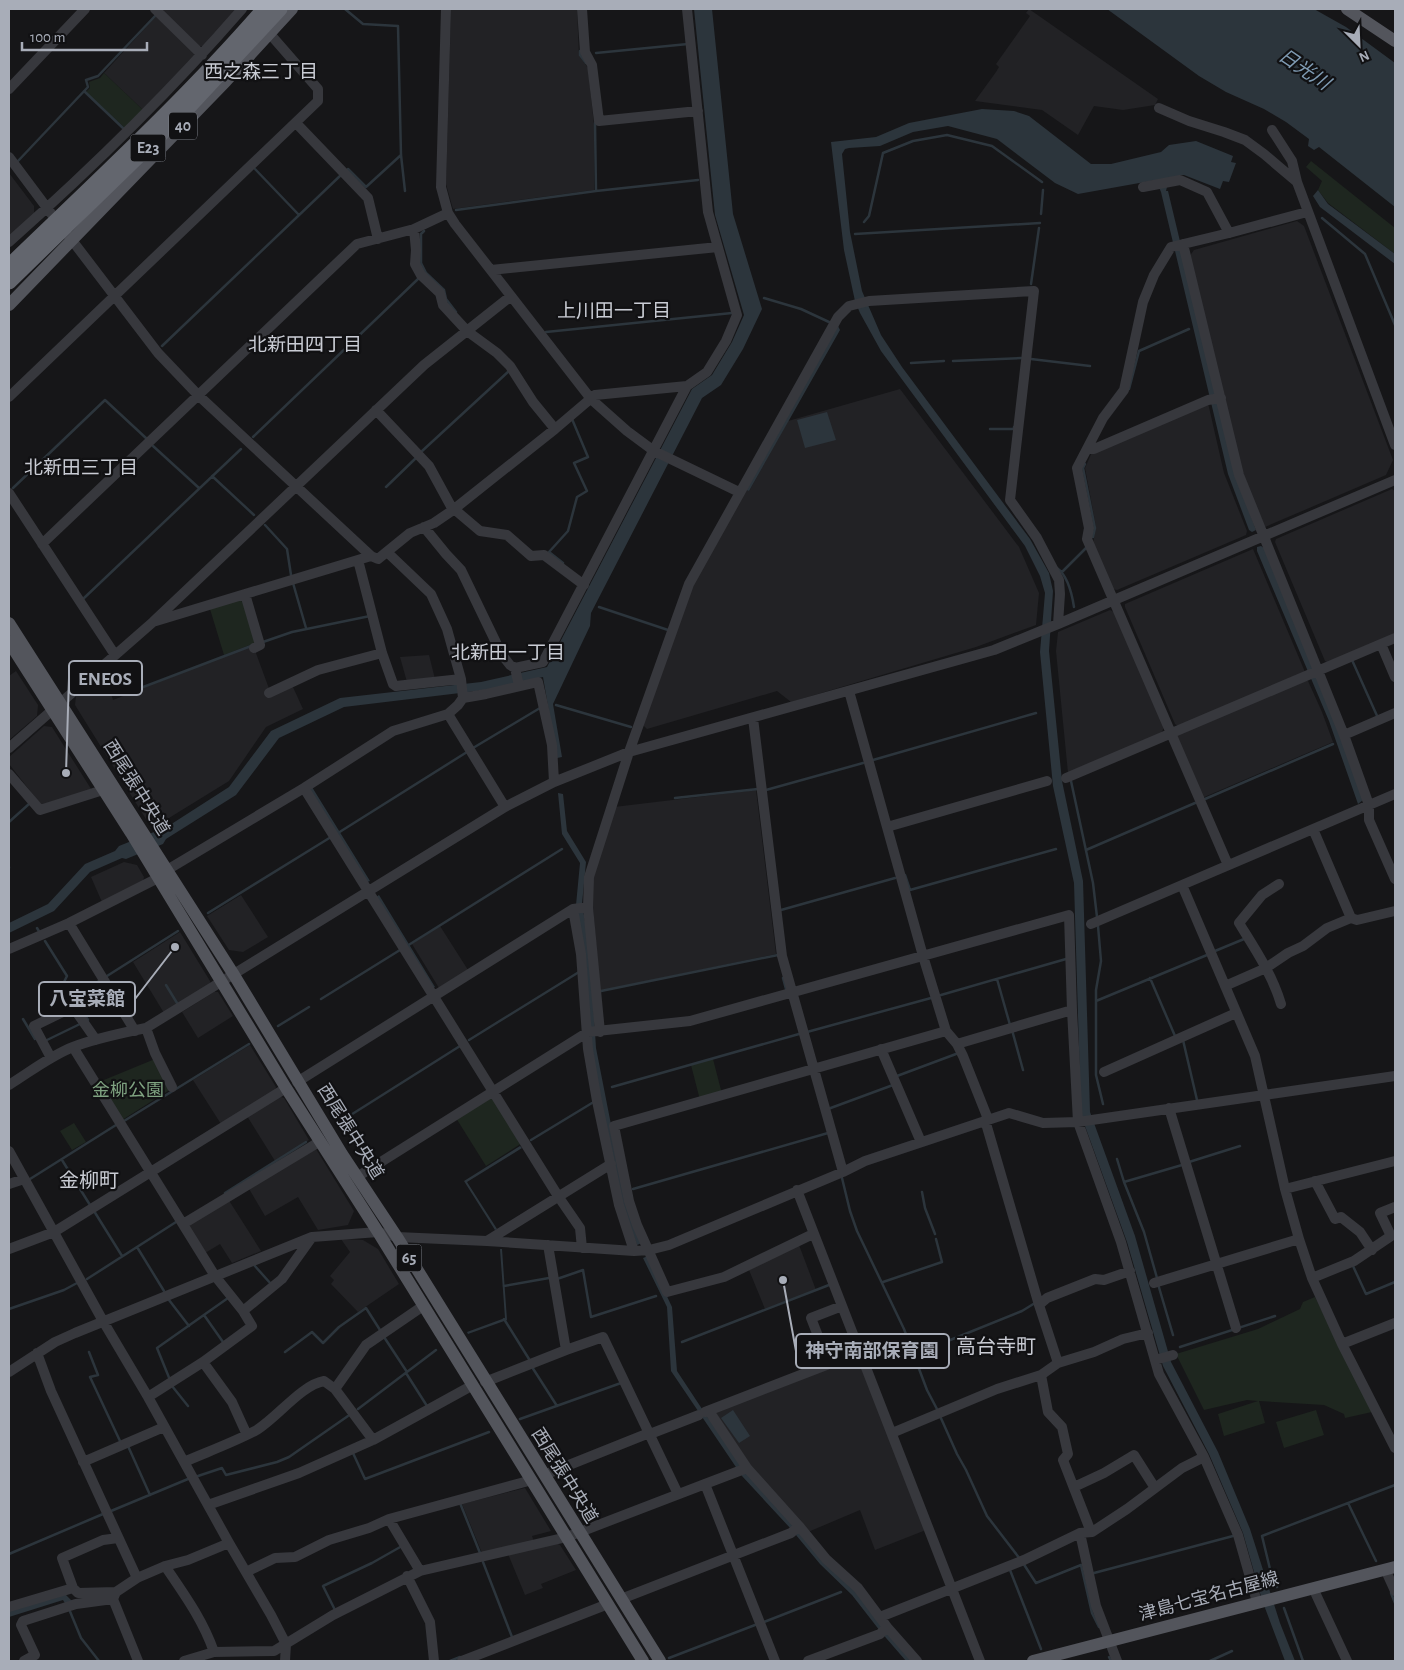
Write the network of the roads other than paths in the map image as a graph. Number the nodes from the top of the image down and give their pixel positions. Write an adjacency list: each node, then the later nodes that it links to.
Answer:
1 (86, 9): 14 (street)
2 (155, 9): 13 (street)
3 (242, 9): 13 (street)
4 (264, 9): 32 (highway, E23, bridge)
5 (280, 9): 34 (highway, E23, bridge)
6 (292, 9): 11 (main road, 40)
7 (446, 9): 23 (street)
8 (582, 9): 16 (street)
9 (687, 9): 16 (street)
10 (1347, 9): 12 (main road)
11 (270, 34): 17 (street); 28 (main road, 40)
12 (1395, 41)
13 (202, 55): 22 (street)
14 (9, 90)
15 (1158, 108): 20 (street)
16 (698, 111): 31 (street)
17 (296, 123): 27 (street); 37 (street)
18 (1272, 130): 20 (street)
19 (9, 157): 22 (street)
20 (1297, 182): 24 (street)
21 (1143, 187): 26 (street)
22 (47, 208): 28 (street); 29 (street)
23 (448, 212): 25 (street); 33 (street)
24 (1307, 212): 26 (street); 46 (street)
25 (414, 230): 27 (street); 38 (street)
26 (1229, 233): 30 (street)
27 (378, 239): 40 (street)
28 (72, 240): 35 (main road, 40); 37 (street)
29 (9, 242)
30 (1182, 245): 43 (street); 47 (street)
31 (718, 247): 33 (street); 39 (street)
32 (9, 266)
33 (491, 270): 36 (street)
34 (9, 282)
35 (11, 296)
36 (511, 296): 38 (street); 42 (street)
37 (114, 297): 40 (street); 41 (street)
38 (467, 331): 44 (street); 45 (street)
39 (687, 386): 42 (street); 48 (street)
40 (198, 395): 50 (street); 56 (street)
41 (9, 397)
42 (591, 399): 45 (street); 48 (street)
43 (1216, 399): 47 (street); 55 (street)
44 (376, 410): 50 (street); 53 (street)
45 (555, 429): 53 (street)
46 (1395, 445)
47 (1087, 449): 62 (street)
48 (655, 451): 51 (street); 60 (street)
49 (1395, 480): 55 (street)
50 (296, 487): 58 (street); 63 (street)
51 (739, 492): 65 (street); 87 (street)
52 (9, 493): 56 (street)
53 (453, 509): 54 (street); 60 (street)
54 (424, 527): 57 (street); 72 (street)
55 (1263, 536): 62 (street); 73 (street)
56 (42, 544): 71 (street)
57 (388, 552): 58 (street); 75 (street)
58 (375, 558): 59 (street)
59 (358, 560): 61 (street); 70 (street)
60 (584, 585): 72 (street)
61 (245, 594): 63 (street); 69 (street)
62 (1114, 600): 65 (street); 84 (street)
63 (153, 622): 71 (street)
64 (9, 623): 80 (main road, 西尾張中央道 / 65)
65 (1056, 625): 77 (street)
66 (1395, 638): 68 (street)
67 (9, 642): 80 (main road, 西尾張中央道 / 65)
68 (1381, 644): 73 (street); 74 (street)
69 (254, 648)
70 (382, 653): 75 (street); 78 (street)
71 (115, 655): 80 (street)
72 (515, 668): 76 (street)
73 (1315, 673): 84 (street); 85 (street)
74 (1395, 677)
75 (461, 680): 79 (street)
76 (519, 686): 79 (street); 91 (street)
77 (849, 691): 83 (street); 97 (street)
78 (269, 693)
79 (463, 696): 82 (street)
80 (57, 706): 86 (street); 93 (main road, 西尾張中央道 / 65); 99 (main road, 西尾張中央道 / 65)
81 (1395, 713): 85 (street)
82 (448, 714): 92 (street); 96 (street)
83 (753, 718): 87 (street); 117 (street)
84 (1172, 734): 89 (street); 100 (street)
85 (1344, 735): 95 (street)
86 (9, 748)
87 (629, 752): 91 (street); 106 (street)
88 (9, 774): 93 (street)
89 (1066, 778)
90 (1047, 781): 97 (street)
91 (554, 782): 96 (street)
92 (304, 788): 101 (street); 105 (street)
93 (103, 790): 99 (main road, 西尾張中央道 / 65)
94 (1395, 794): 95 (street)
95 (1369, 805): 98 (street); 102 (street)
96 (506, 807): 105 (street)
97 (887, 827): 112 (street)
98 (1314, 829): 100 (street); 108 (street)
99 (136, 831): 101 (main road, 西尾張中央道 / 65)
100 (1228, 865): 104 (street)
101 (162, 874): 109 (street); 114 (main road, 西尾張中央道 / 65); 115 (main road, 西尾張中央道 / 65)
102 (1395, 879)
103 (1279, 884): 113 (street)
104 (1182, 885): 110 (street); 116 (street)
105 (369, 892): 114 (street); 118 (street)
106 (580, 908): 118 (street); 124 (street); 124 (street)
107 (1395, 911): 108 (street)
108 (1351, 918): 113 (street)
109 (69, 923): 111 (street); 122 (street)
110 (1091, 924)
111 (9, 949)
112 (923, 956): 117 (street); 120 (street); 123 (street)
113 (1266, 968): 116 (street); 119 (street)
114 (234, 975): 115 (street); 133 (main road, 西尾張中央道 / 65)
115 (222, 983): 122 (street); 136 (main road, 西尾張中央道 / 65)
116 (1225, 986): 121 (street)
117 (792, 993): 124 (street); 130 (street)
118 (433, 996): 133 (street); 137 (street)
119 (1281, 1004)
120 (1072, 1010): 126 (street); 141 (street)
121 (1236, 1013): 131 (street); 138 (street)
122 (141, 1029): 125 (street); 135 (street)
123 (946, 1031): 126 (street); 128 (street)
124 (594, 1032): 137 (street); 146 (street)
125 (96, 1040): 127 (street); 129 (street)
126 (957, 1044): 140 (street)
127 (73, 1047): 129 (street); 147 (street)
128 (881, 1049): 130 (street); 143 (street)
129 (51, 1058): 134 (street)
130 (814, 1069): 148 (street); 168 (street)
131 (1104, 1072)
132 (1395, 1076): 138 (street)
133 (297, 1082): 149 (main road, 西尾張中央道 / 65)
134 (9, 1084)
135 (172, 1087)
136 (286, 1088): 142 (main road, 西尾張中央道 / 65); 147 (street)
137 (494, 1092): 149 (street); 155 (street)
138 (1263, 1095): 139 (street); 153 (street)
139 (1169, 1108): 141 (street); 171 (street)
140 (987, 1120): 141 (street); 143 (street); 176 (street)
141 (1080, 1122): 172 (street)
142 (319, 1142): 157 (street); 159 (main road, 西尾張中央道 / 65)
143 (921, 1142): 148 (street)
144 (9, 1151): 150 (street)
145 (1395, 1163): 151 (street)
146 (611, 1164): 155 (street); 170 (street)
147 (150, 1172): 157 (street); 158 (street)
148 (843, 1172): 154 (street)
149 (357, 1178): 161 (main road, 西尾張中央道 / 65)
150 (24, 1179): 152 (street); 158 (street)
151 (1315, 1181): 153 (street); 169 (street)
152 (9, 1184)
153 (1285, 1189): 163 (street)
154 (798, 1190): 160 (street); 168 (street)
155 (558, 1196): 164 (street); 166 (street)
156 (1395, 1207): 169 (street)
157 (183, 1224): 173 (street)
158 (54, 1232): 167 (street); 180 (street)
159 (378, 1232): 161 (street); 162 (street); 177 (main road, 西尾張中央道 / 65)
160 (813, 1234): 168 (street); 178 (street)
161 (397, 1237): 164 (street); 195 (main road, 西尾張中央道 / 65)
162 (312, 1238): 173 (street); 179 (street)
163 (1299, 1239): 171 (street); 174 (street)
164 (486, 1241): 165 (street)
165 (548, 1245): 166 (street); 185 (street)
166 (582, 1248): 170 (street)
167 (9, 1249)
168 (649, 1250): 170 (street)
169 (1372, 1250): 174 (street)
170 (634, 1252)
171 (1217, 1263): 175 (street); 182 (street)
172 (1129, 1268): 176 (street); 183 (street)
173 (215, 1276): 179 (street); 180 (street)
174 (1312, 1278): 184 (street)
175 (1154, 1283)
176 (1038, 1302): 191 (street)
177 (423, 1306): 195 (main road, 西尾張中央道 / 65); 196 (street)
178 (842, 1306): 186 (street); 192 (street)
179 (243, 1311): 190 (street)
180 (103, 1321): 187 (street); 197 (street)
181 (1395, 1323): 184 (street)
182 (1236, 1328)
183 (1148, 1334): 189 (street); 191 (street)
184 (1342, 1344): 204 (street)
185 (566, 1350): 195 (street); 200 (street)
186 (860, 1352): 192 (street); 201 (street)
187 (37, 1353): 193 (street); 206 (street)
188 (1172, 1355): 189 (street)
189 (1157, 1359): 205 (street)
190 (203, 1362): 197 (street); 202 (street)
191 (1058, 1363): 194 (street)
192 (829, 1364): 198 (street)
193 (9, 1372)
194 (1041, 1375): 201 (street); 211 (street)
195 (479, 1384): 203 (street); 209 (main road, 西尾張中央道 / 65)
196 (335, 1389): 202 (street); 203 (street)
197 (148, 1397): 199 (street)
198 (704, 1413): 200 (street); 208 (street)
199 (164, 1426): 206 (street); 207 (street)
200 (649, 1433): 209 (street); 213 (street)
201 (892, 1433): 231 (street)
202 (247, 1434): 207 (street)
203 (374, 1440): 214 (street)
204 (1395, 1448)
205 (1204, 1457): 212 (street); 235 (street)
206 (83, 1462): 220 (street)
207 (184, 1462): 214 (street)
208 (743, 1469): 210 (street); 216 (street)
209 (538, 1478): 215 (street); 217 (main road, 西尾張中央道 / 65); 219 (main road, 西尾張中央道 / 65)
210 (705, 1484): 213 (street); 222 (street)
211 (1074, 1487): 212 (street); 218 (street)
212 (1156, 1488): 218 (street)
213 (678, 1494): 217 (street)
214 (208, 1504): 221 (street)
215 (389, 1519): 225 (street); 226 (street)
216 (796, 1528): 222 (street); 238 (street)
217 (579, 1532): 219 (street); 234 (main road, 西尾張中央道 / 65)
218 (1085, 1532): 231 (street); 240 (street)
219 (566, 1537): 225 (street); 236 (main road, 西尾張中央道 / 65)
220 (118, 1538): 228 (street); 229 (street)
221 (228, 1543): 223 (street); 226 (street)
222 (734, 1555): 234 (street); 252 (street)
223 (165, 1566): 228 (street); 242 (street)
224 (1390, 1568): 230 (main road, 津島七宝名古屋線); 232 (street)
225 (420, 1571): 227 (street)
226 (246, 1572): 241 (street)
227 (407, 1576): 241 (street); 248 (street)
228 (137, 1578): 233 (street)
229 (73, 1588): 233 (street); 237 (street)
230 (1313, 1588): 235 (main road, 津島七宝名古屋線); 258 (street)
231 (953, 1589): 238 (street); 255 (street)
232 (1395, 1591)
233 (114, 1596): 244 (street); 245 (street)
234 (621, 1599): 251 (main road, 西尾張中央道 / 65)
235 (1258, 1602): 240 (main road, 津島七宝名古屋線)
236 (608, 1604): 249 (street); 250 (main road, 西尾張中央道 / 65)
237 (9, 1606)
238 (880, 1617): 239 (street)
239 (884, 1630): 253 (street); 254 (street)
240 (1110, 1641): 243 (main road, 津島七宝名古屋線); 257 (street)
241 (286, 1644): 242 (street); 247 (street)
242 (214, 1652): 246 (street)
243 (1050, 1659): 256 (main road, 津島七宝名古屋線)
244 (24, 1661)
245 (136, 1661)
246 (184, 1661)
247 (285, 1661)
248 (434, 1661)
249 (462, 1661)
250 (643, 1661)
251 (660, 1661)
252 (775, 1661)
253 (808, 1661)
254 (917, 1661)
255 (980, 1661)
256 (1033, 1661)
257 (1117, 1661)
258 (1347, 1661)

